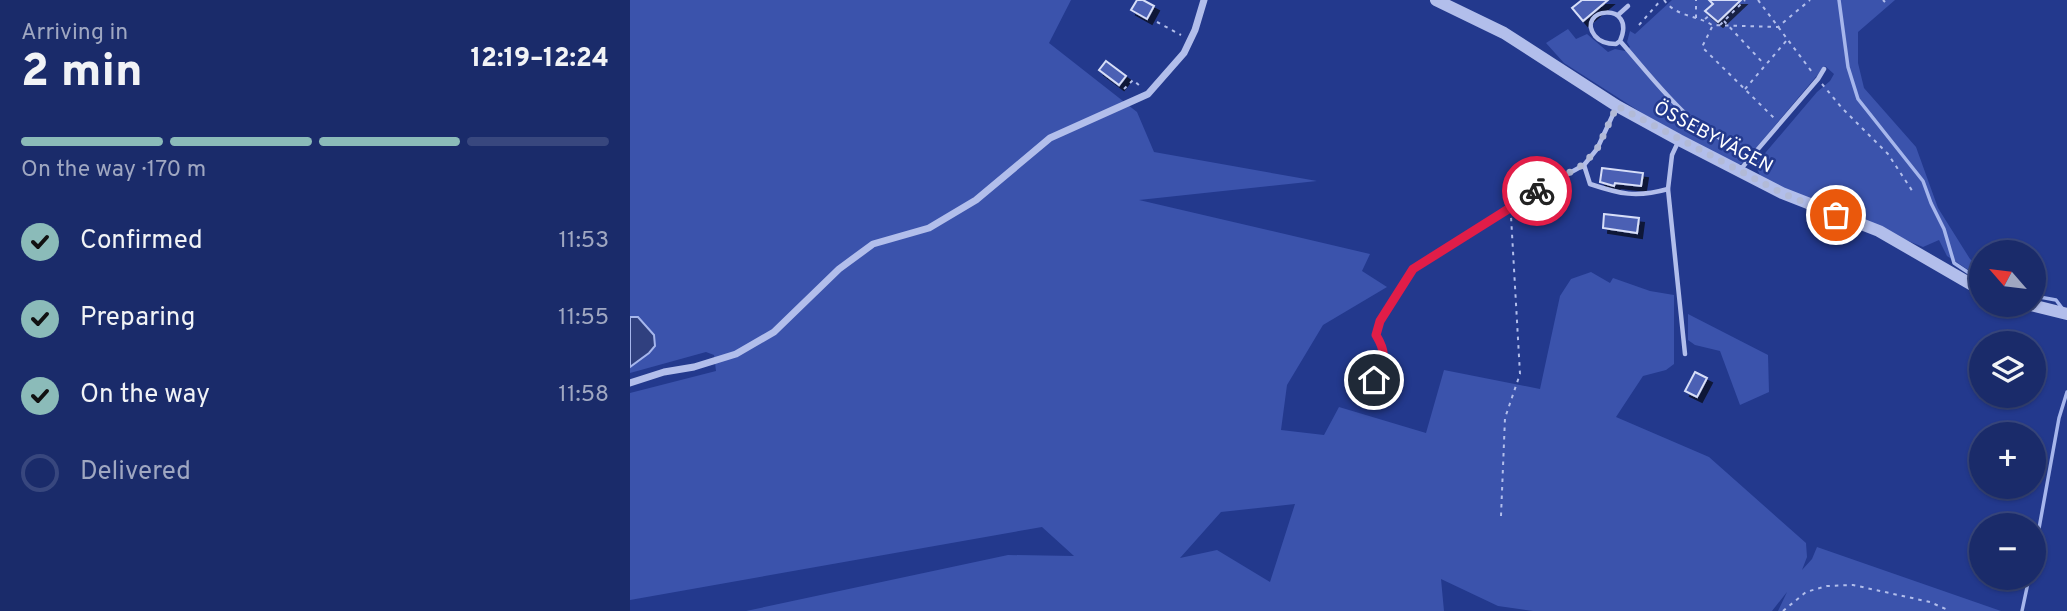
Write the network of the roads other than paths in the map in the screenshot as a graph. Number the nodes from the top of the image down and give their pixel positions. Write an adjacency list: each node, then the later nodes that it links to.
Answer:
1 (1205, 0): 18 (street)
2 (1439, 0): 7 (street, ÖSSEBYVÄGEN)
3 (1628, 6): 4 (lane)
4 (1618, 15): 5 (lane); 5 (lane)
5 (1620, 41): 9 (lane)
6 (1824, 69): 9 (lane)
7 (1617, 106): 8 (street, ÖSSEBYVÄGEN); 10 (lane)
8 (1679, 140): 11 (street, ÖSSEBYVÄGEN); 12 (lane)
9 (1751, 158): 11 (lane)
10 (1584, 164): 12 (lane); 17 (lane)
11 (1739, 171): 13 (street, ÖSSEBYVÄGEN)
12 (1668, 189): 16 (lane)
13 (1969, 283)
14 (2046, 309): 15 (street)
15 (2063, 313)
16 (1685, 354)
17 (1374, 380)
18 (630, 383)

